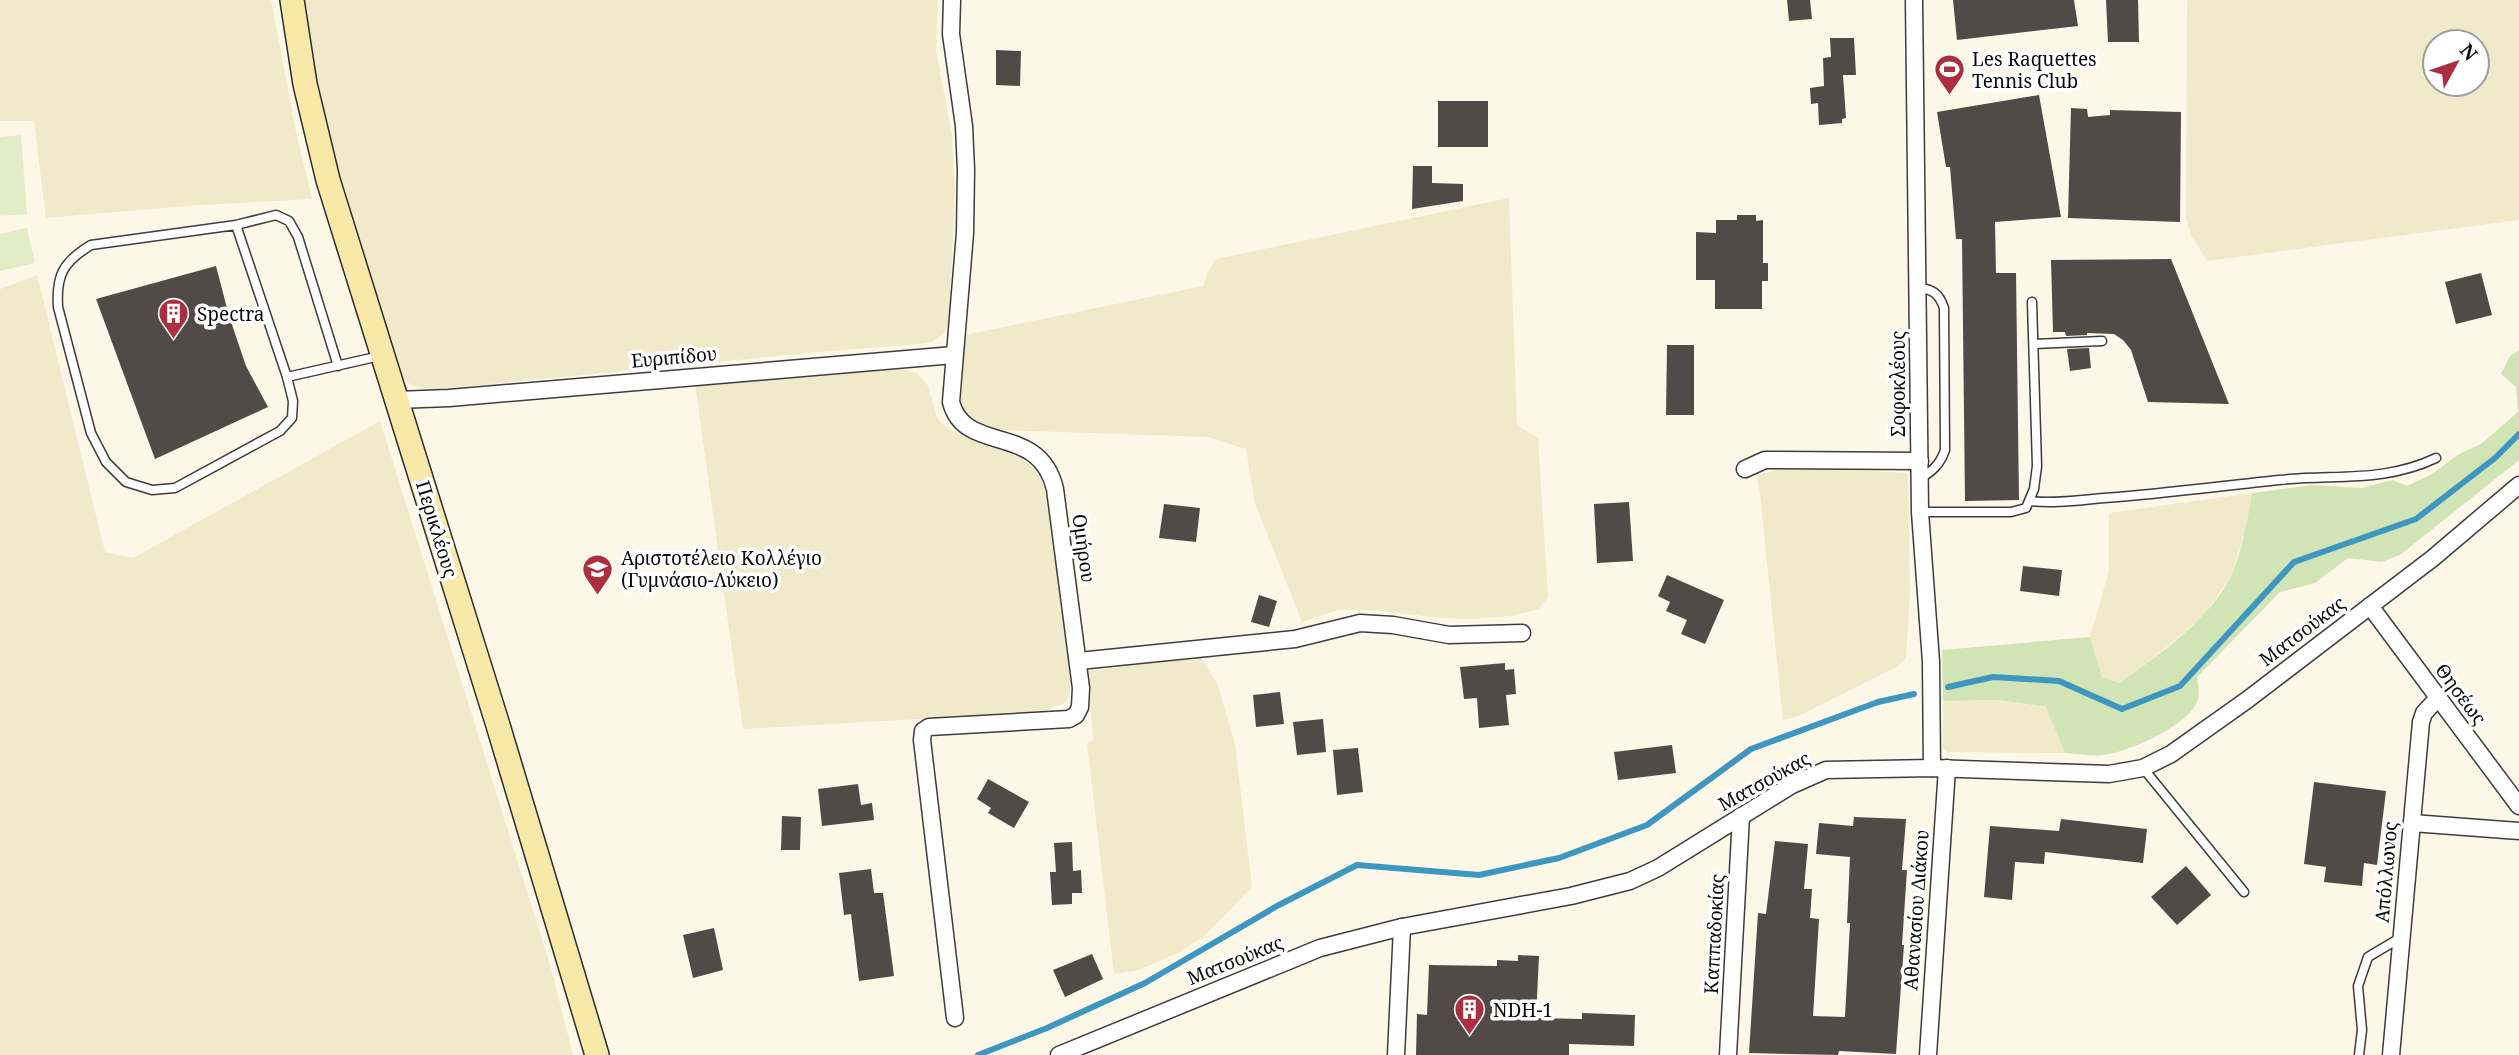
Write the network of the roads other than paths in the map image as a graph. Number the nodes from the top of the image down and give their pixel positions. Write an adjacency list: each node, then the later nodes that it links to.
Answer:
1 (292, 0): 10 (street, Περικλέους)
2 (952, 0): 9 (street, Ομήρου)
3 (1914, 0): 5 (street, Σοφοκλέους)
4 (236, 225): 11 (lane); 12 (lane); 12 (lane)
5 (1918, 286): 15 (street, Σοφοκλέους); 17 (lane)
6 (2032, 302): 8 (lane)
7 (2102, 341): 8 (lane)
8 (2034, 344): 19 (lane)
9 (954, 355): 13 (street, Ευριπίδου); 23 (street, Ομήρου)
10 (383, 356): 11 (lane); 13 (street, Περικλέους)
11 (338, 366): 12 (lane)
12 (287, 377)
13 (397, 400): 35 (street, Περικλέους)
14 (2436, 458): 19 (lane)
15 (1920, 461): 16 (street); 17 (street, Σοφοκλέους)
16 (1745, 469)
17 (1920, 479): 20 (street, Σοφοκλέους)
18 (2519, 485): 21 (street, Ματσούκας)
19 (2030, 501): 20 (lane)
20 (1920, 512): 25 (street, Σοφοκλέους)
21 (2370, 606): 24 (street, Θησέως); 26 (street, Ματσούκας)
22 (1522, 633): 23 (street)
23 (1079, 661): 34 (street, Ομήρου)
24 (2437, 699): 27 (street, Θησέως); 29 (street, Απόλλωνος)
25 (1940, 768): 26 (street, Ματσούκας); 28 (street, Ματσούκας); 39 (street, Αθανασίου Διάκου)
26 (2143, 768): 31 (lane)
27 (2519, 806)
28 (1741, 816): 32 (street, Ματσούκας); 38 (street, Καππαδοκίας)
29 (2412, 823): 30 (street); 33 (street, Απόλλωνος)
30 (2519, 831)
31 (2244, 892)
32 (1402, 927): 36 (street, Ματσούκας); 37 (street)
33 (2402, 937): 40 (lane); 41 (street, Απόλλωνος)
34 (955, 1018)
35 (597, 1055)
36 (1059, 1055)
37 (1396, 1055)
38 (1728, 1055)
39 (1927, 1055)
40 (2359, 1055)
41 (2391, 1055)

